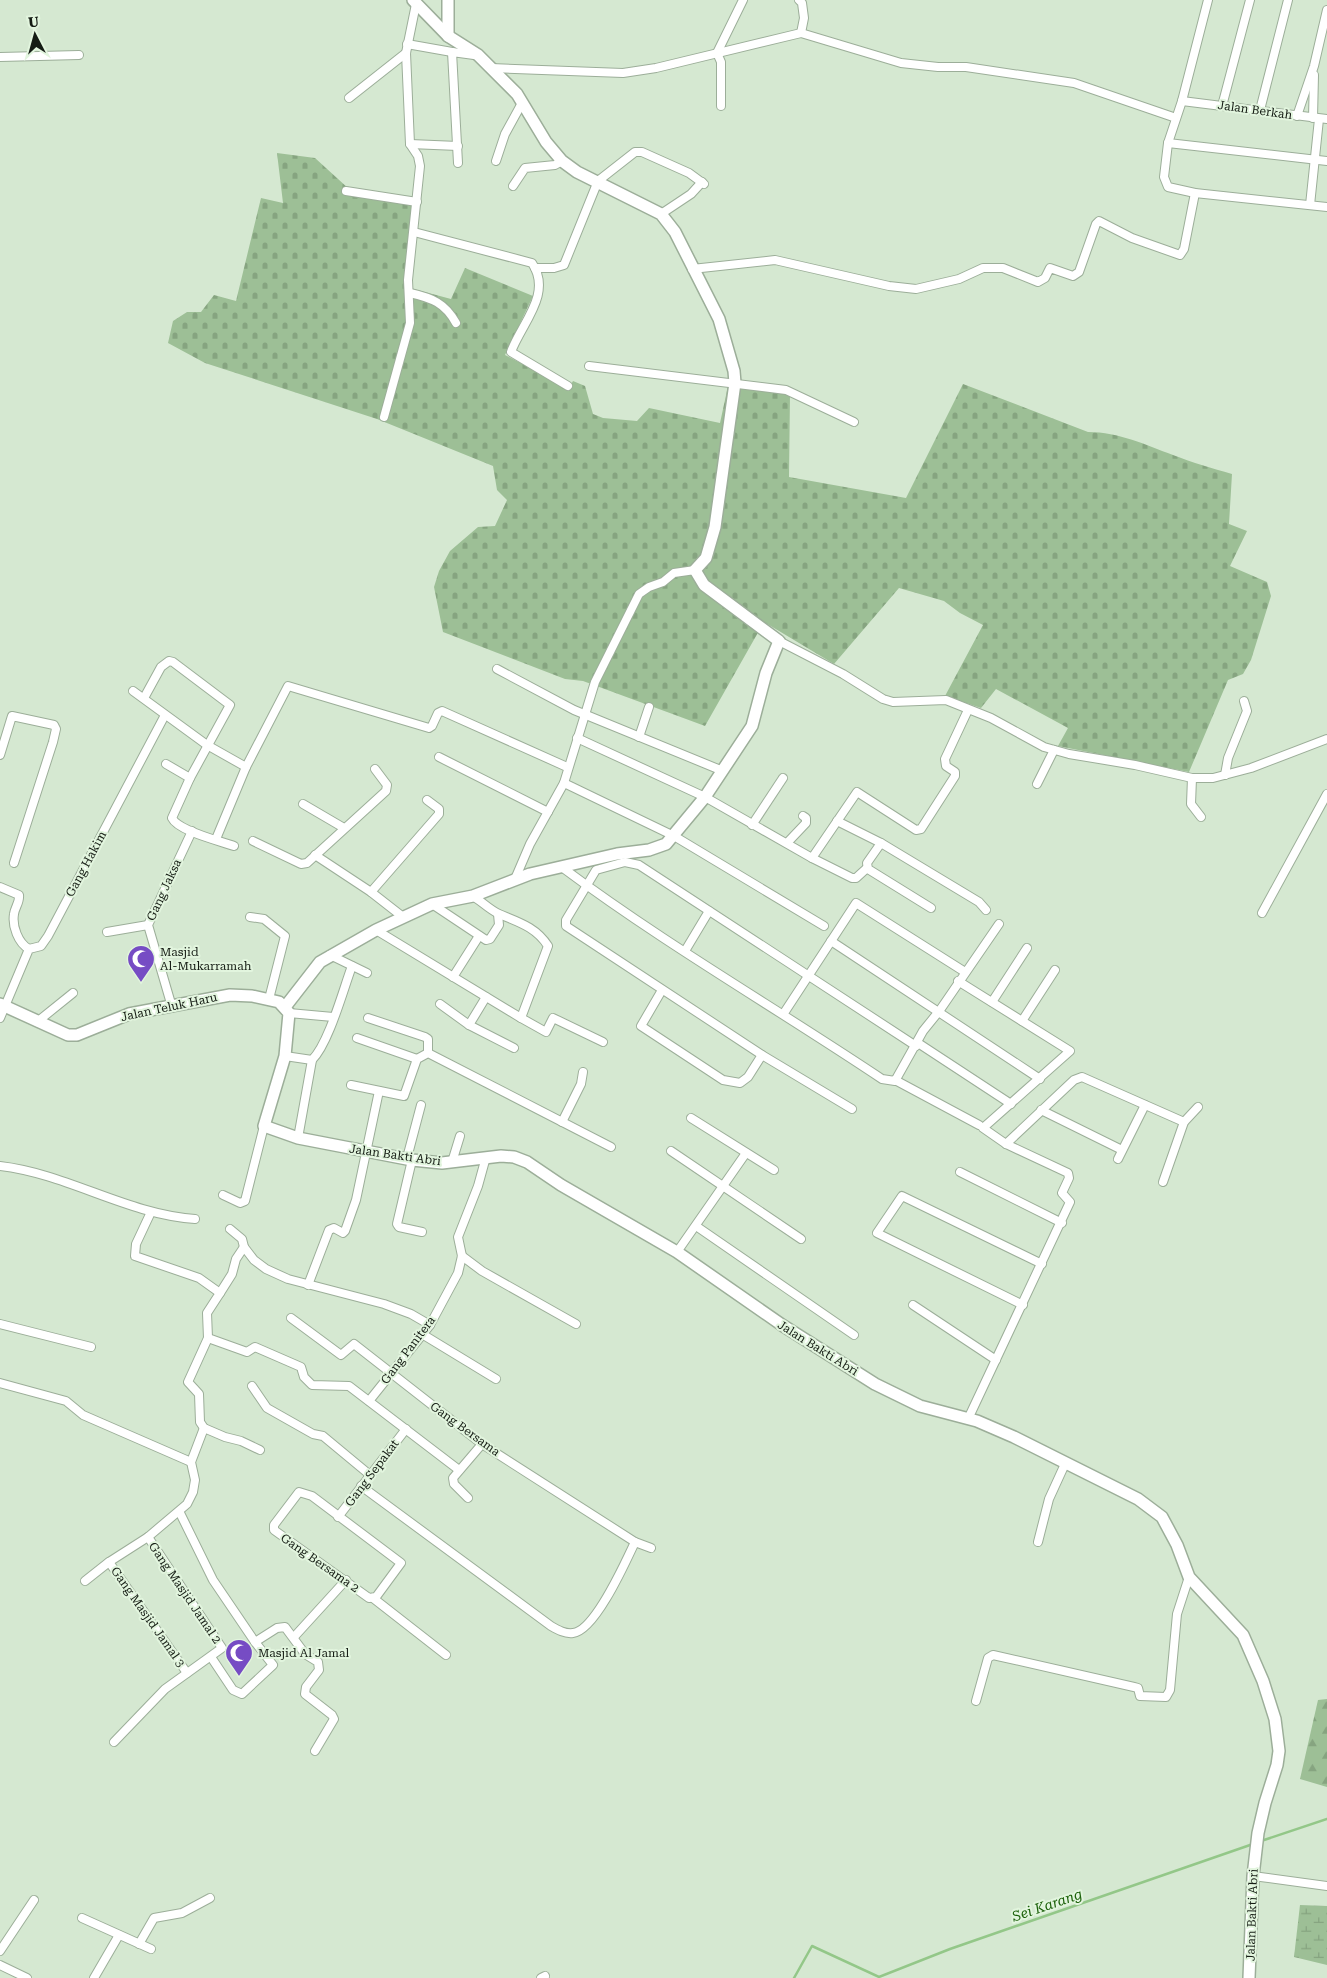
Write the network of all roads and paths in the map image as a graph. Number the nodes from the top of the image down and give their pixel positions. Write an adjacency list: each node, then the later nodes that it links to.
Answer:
1 (448, 0): 10 (street)
2 (743, 0): 14 (street)
3 (799, 0): 9 (street)
4 (1208, 0): 21 (street)
5 (1250, 0): 24 (street)
6 (1288, 0): 25 (street)
7 (414, 2): 10 (street); 11 (street)
8 (1327, 10): 18 (street)
9 (801, 33): 14 (street); 27 (street)
10 (448, 36): 16 (street)
11 (407, 44): 12 (street); 13 (street)
12 (452, 52): 16 (street); 31 (street)
13 (406, 53): 20 (street); 30 (street)
14 (717, 53): 19 (street); 23 (street)
15 (80, 55): 17 (street)
16 (478, 56): 19 (street)
17 (0, 57)
18 (1314, 66): 26 (street); 28 (street)
19 (491, 68): 22 (street)
20 (349, 98)
21 (1182, 101): 24 (street, Jalan Berkah); 27 (street)
22 (522, 103): 33 (street); 35 (street)
23 (721, 106)
24 (1222, 106): 25 (street, Jalan Berkah)
25 (1260, 110): 26 (street, Jalan Berkah)
26 (1297, 116): 28 (street, Jalan Berkah)
27 (1176, 118): 29 (street)
28 (1320, 119): 32 (street)
29 (1168, 143): 32 (street); 40 (street)
30 (410, 144): 31 (street); 41 (street)
31 (458, 146): 36 (street)
32 (1315, 160): 34 (street); 42 (street)
33 (562, 161): 37 (street); 38 (street)
34 (1327, 161)
35 (496, 162)
36 (458, 163)
37 (598, 181): 44 (street); 44 (street); 46 (street)
38 (513, 186)
39 (346, 191): 41 (street)
40 (1195, 193): 42 (street); 47 (street)
41 (418, 202): 45 (street)
42 (1310, 205): 43 (street)
43 (1327, 207)
44 (661, 214): 47 (street)
45 (414, 232): 46 (street); 48 (street)
46 (534, 268): 52 (street)
47 (692, 269): 51 (street)
48 (410, 293): 49 (street); 53 (street)
49 (456, 323)
50 (589, 366): 51 (street)
51 (735, 383): 54 (street); 55 (street)
52 (568, 386)
53 (384, 417)
54 (854, 422)
55 (695, 570): 56 (street); 63 (street)
56 (779, 641): 62 (street); 76 (street)
57 (497, 669): 63 (street)
58 (133, 691): 59 (street)
59 (144, 698): 64 (street); 68 (street)
60 (1244, 701): 77 (street)
61 (649, 707): 65 (street)
62 (968, 710): 69 (street); 90 (street)
63 (584, 713): 65 (street); 66 (street)
64 (165, 715): 68 (street); 126 (street, Gang Hakim)
65 (639, 736): 76 (street)
66 (577, 738): 74 (street); 84 (street)
67 (1327, 739): 77 (street)
68 (207, 745): 73 (street); 78 (street)
69 (1054, 750): 80 (street); 82 (street)
70 (0, 755): 102 (street)
71 (439, 757): 87 (street)
72 (166, 764): 78 (street)
73 (246, 767): 74 (street); 95 (street)
74 (567, 767): 81 (street)
75 (375, 769): 92 (street)
76 (723, 771): 84 (street)
77 (1225, 775): 80 (street)
78 (190, 778): 93 (street)
79 (783, 778): 91 (street)
80 (1192, 778): 89 (street)
81 (564, 783): 87 (street); 94 (street)
82 (1037, 784)
83 (1327, 794): 114 (street)
84 (705, 797): 91 (street); 94 (street)
85 (427, 800): 108 (street)
86 (304, 804): 92 (street)
87 (548, 812): 105 (street)
88 (803, 816): 97 (street)
89 (1201, 817)
90 (837, 821): 98 (street); 101 (street)
91 (752, 825): 97 (street)
92 (344, 828): 100 (street)
93 (192, 831): 95 (street); 119 (street, Gang Jaksa)
94 (674, 836): 103 (street); 120 (street)
95 (216, 839): 99 (street)
96 (253, 841): 100 (street)
97 (787, 843): 101 (street)
98 (881, 843): 104 (street); 112 (street)
99 (234, 846)
100 (315, 854): 108 (street)
101 (812, 858): 104 (street)
102 (14, 863)
103 (562, 868): 105 (street); 106 (street)
104 (867, 868): 111 (street)
105 (515, 878): 109 (street)
106 (584, 886): 113 (street); 127 (street); 136 (street)
107 (0, 887): 126 (street)
108 (371, 892): 117 (street)
109 (473, 896): 110 (street); 115 (street)
110 (432, 904): 117 (street); 123 (street)
111 (931, 908)
112 (986, 910)
113 (709, 911): 127 (street); 133 (street)
114 (1262, 913)
115 (498, 914): 123 (street); 150 (street)
116 (250, 917): 139 (street)
117 (403, 917): 121 (street)
118 (998, 924): 131 (street)
119 (148, 925): 122 (street); 143 (street, Gang Jaksa)
120 (824, 926)
121 (376, 930): 128 (street); 134 (street)
122 (107, 932)
123 (479, 936): 134 (street)
124 (831, 941): 131 (street); 133 (street); 145 (street)
125 (1027, 948): 140 (street)
126 (29, 949): 142 (street)
127 (685, 951): 146 (street)
128 (330, 955): 129 (street); 144 (street)
129 (352, 966): 132 (street); 147 (street)
130 (1055, 970): 151 (street)
131 (964, 972): 135 (street)
132 (367, 973)
133 (808, 976): 146 (street); 156 (street)
134 (454, 977): 138 (street)
135 (958, 981): 140 (street); 145 (street)
136 (662, 990): 159 (street); 159 (street)
137 (73, 993): 152 (street)
138 (486, 997): 150 (street); 153 (street)
139 (269, 999): 143 (street, Jalan Teluk Haru); 144 (street, Jalan Teluk Haru)
140 (992, 1002): 151 (street)
141 (440, 1004): 153 (street)
142 (3, 1006): 148 (street); 152 (street, Jalan Teluk Haru)
143 (172, 1007): 152 (street, Jalan Teluk Haru)
144 (287, 1010): 147 (street); 160 (street)
145 (940, 1010): 156 (street); 164 (street)
146 (784, 1014): 165 (street)
147 (333, 1017): 162 (street)
148 (0, 1018)
149 (368, 1018): 158 (street)
150 (521, 1018): 155 (street)
151 (1022, 1021): 164 (street)
152 (37, 1022)
153 (469, 1024): 157 (street)
154 (358, 1038): 161 (street)
155 (603, 1042)
156 (917, 1044): 165 (street); 168 (street)
157 (514, 1048)
158 (428, 1053): 161 (street); 175 (street)
159 (762, 1054): 172 (street)
160 (285, 1056): 162 (street); 178 (street)
161 (417, 1059): 167 (street)
162 (312, 1060): 180 (street)
163 (583, 1072): 175 (street)
164 (1040, 1079): 168 (street)
165 (895, 1080): 177 (street)
166 (351, 1085): 167 (street)
167 (379, 1091): 185 (street)
168 (1010, 1104): 181 (street)
169 (421, 1105): 188 (street)
170 (1144, 1105): 173 (street); 176 (street); 183 (street)
171 (1198, 1108): 176 (street)
172 (852, 1109)
173 (1041, 1110): 181 (street); 183 (street)
174 (691, 1118): 186 (street)
175 (562, 1122): 182 (street)
176 (1184, 1122): 194 (street)
177 (979, 1125)
178 (264, 1126): 180 (street, Jalan Bakti Abri); 196 (street)
179 (460, 1136): 190 (street)
180 (298, 1138): 185 (street, Jalan Bakti Abri)
181 (1006, 1144): 199 (street)
182 (611, 1147)
183 (1122, 1150): 189 (street)
184 (671, 1151): 195 (street)
185 (364, 1152): 188 (street, Jalan Bakti Abri); 208 (street)
186 (746, 1153): 192 (street); 195 (street)
187 (486, 1157): 190 (street, Jalan Bakti Abri); 205 (street, Jalan Bakti Abri); 206 (street, Gang Panitera)
188 (409, 1159): 190 (street, Jalan Bakti Abri); 202 (street)
189 (1118, 1159)
190 (452, 1162)
191 (0, 1166): 197 (street)
192 (774, 1170)
193 (960, 1172): 199 (street)
194 (1163, 1182)
195 (723, 1186): 200 (street); 203 (street)
196 (223, 1195)
197 (151, 1212): 198 (street); 209 (street)
198 (195, 1220)
199 (1062, 1222): 207 (street)
200 (696, 1226): 205 (street); 217 (street)
201 (230, 1229): 204 (street)
202 (422, 1232)
203 (801, 1240)
204 (244, 1248): 208 (street); 209 (street)
205 (678, 1252): 226 (street, Jalan Bakti Abri)
206 (462, 1256): 214 (street); 215 (street, Gang Panitera)
207 (1042, 1264): 211 (street); 211 (street)
208 (308, 1284): 215 (street)
209 (220, 1293): 218 (street)
210 (913, 1305): 220 (street)
211 (1023, 1305): 220 (street)
212 (291, 1318): 221 (street, Gang Bersama)
213 (0, 1324): 219 (street)
214 (576, 1324)
215 (430, 1325): 216 (street, Gang Panitera)
216 (422, 1334): 221 (street, Gang Panitera); 222 (street)
217 (854, 1334)
218 (208, 1338): 225 (street); 227 (street)
219 (92, 1348)
220 (996, 1360): 226 (street)
221 (391, 1373): 225 (street, Gang Panitera); 229 (street, Gang Bersama)
222 (496, 1379)
223 (0, 1382): 231 (street)
224 (252, 1386): 234 (street)
225 (369, 1401): 228 (street)
226 (968, 1418): 232 (street, Jalan Bakti Abri)
227 (204, 1428): 230 (street); 231 (street)
228 (406, 1429): 233 (street); 234 (street, Gang Sepakat)
229 (482, 1444): 233 (street); 240 (street, Gang Bersama)
230 (260, 1450)
231 (191, 1462): 237 (street)
232 (1065, 1464): 241 (street); 244 (street, Jalan Bakti Abri)
233 (460, 1470): 236 (street)
234 (370, 1475): 235 (street, Gang Sepakat)
235 (361, 1486): 238 (street, Gang Sepakat); 240 (street)
236 (468, 1498)
237 (180, 1513): 239 (street); 249 (street)
238 (338, 1517): 245 (street, Gang Bersama 2); 247 (street, Gang Bersama 2)
239 (148, 1537): 243 (street); 251 (street, Gang Masjid Jamal 2)
240 (635, 1542): 242 (street, Gang Bersama)
241 (1038, 1542)
242 (651, 1548)
243 (109, 1562): 246 (street); 252 (street, Gang Masjid Jamal 3)
244 (1189, 1577): 253 (street); 256 (street, Jalan Bakti Abri)
245 (346, 1580): 247 (street, Gang Bersama 2); 248 (street)
246 (85, 1581)
247 (373, 1598): 250 (street)
248 (294, 1637): 249 (street); 255 (street)
249 (254, 1642): 251 (street)
250 (446, 1656)
251 (211, 1657): 252 (street)
252 (187, 1673): 254 (street)
253 (976, 1701)
254 (114, 1742)
255 (315, 1751)
256 (1253, 1876): 257 (street); 268 (street, Jalan Bakti Abri)
257 (1327, 1886)
258 (210, 1898): 262 (street)
259 (34, 1900): 264 (street)
260 (82, 1918): 261 (street)
261 (119, 1935): 262 (street); 267 (street)
262 (140, 1944): 263 (street)
263 (151, 1949)
264 (0, 1951)
265 (0, 1965): 266 (street)
266 (27, 1978)
267 (94, 1978)
268 (1249, 1978)

